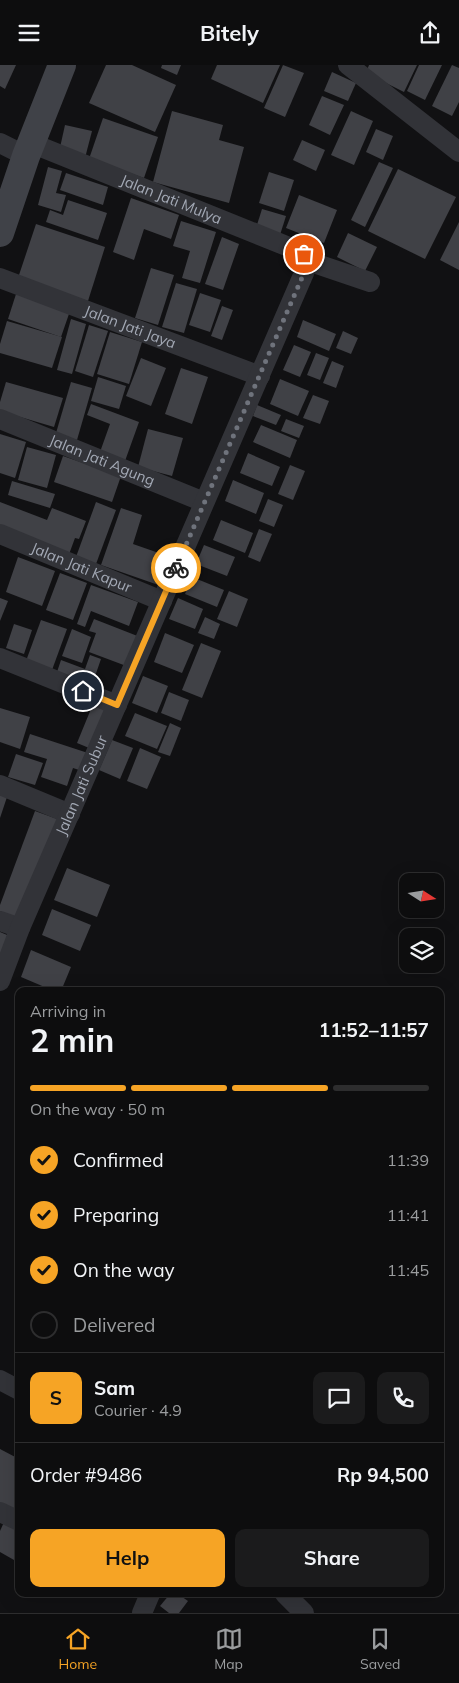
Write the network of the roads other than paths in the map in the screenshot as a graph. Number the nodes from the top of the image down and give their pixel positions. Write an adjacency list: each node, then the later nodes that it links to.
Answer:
1 (62, 65): 4 (main road)
2 (348, 65): 5 (street)
3 (0, 143): 4 (street, Jalan Jati Mulya)
4 (29, 149): 6 (main road); 7 (street, Jalan Jati Mulya)
5 (459, 152)
6 (0, 233)
7 (308, 261): 9 (street, Jalan Jati Mulya); 10 (street, Jalan Jati Subur)
8 (0, 278): 10 (street, Jalan Jati Jaya)
9 (370, 282)
10 (260, 375): 12 (street, Jalan Jati Subur)
11 (0, 419): 12 (street, Jalan Jati Agung)
12 (204, 502): 14 (street, Jalan Jati Subur)
13 (0, 533): 14 (street, Jalan Jati Kapur)
14 (162, 601): 16 (street, Jalan Jati Subur)
15 (0, 657): 16 (street)
16 (117, 705): 18 (street, Jalan Jati Subur)
17 (0, 785): 18 (street)
18 (70, 813): 20 (street, Jalan Jati Subur)
19 (0, 921): 20 (street)
20 (20, 928): 21 (street, Jalan Jati Subur)
21 (0, 981)
22 (0, 1380): 23 (street)
23 (15, 1388)
24 (0, 1512): 25 (street)
25 (15, 1519)
26 (149, 1597): 28 (street)
27 (288, 1597): 29 (street)
28 (142, 1613)
29 (304, 1613)

